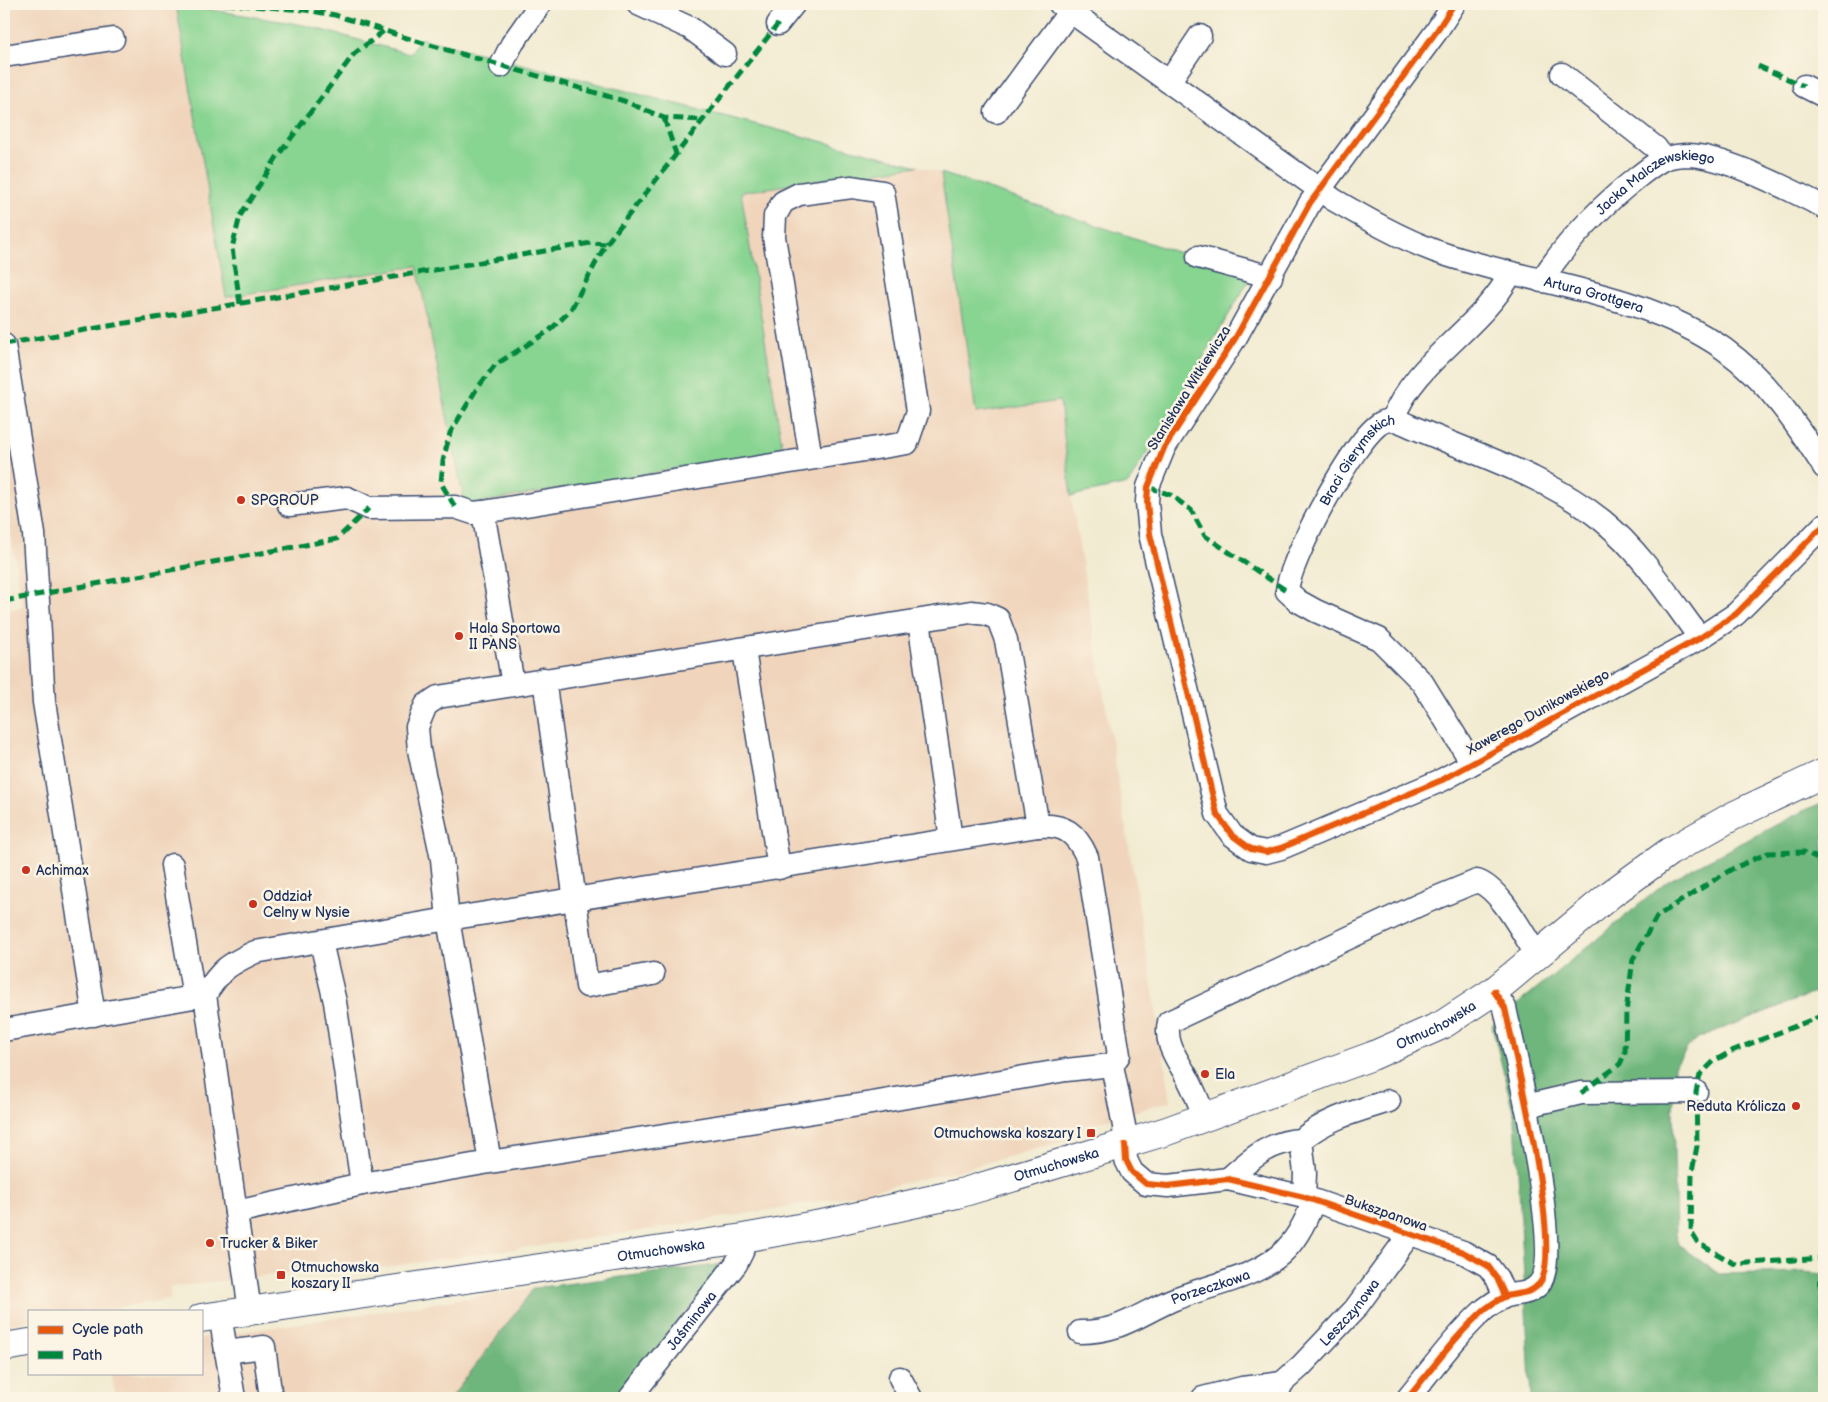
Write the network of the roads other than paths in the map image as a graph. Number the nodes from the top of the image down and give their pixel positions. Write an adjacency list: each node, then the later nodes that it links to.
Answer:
1 (540, 4): 11 (street)
2 (638, 4): 9 (street)
3 (794, 4): 6 (street)
4 (1454, 4): 16 (street, Stanisława Witkiewicza)
5 (1065, 8): 13 (street); 14 (street)
6 (778, 24)
7 (1200, 36): 13 (street)
8 (113, 39): 10 (street)
9 (725, 54)
10 (4, 56)
11 (501, 66)
12 (1562, 74): 15 (street)
13 (1169, 82): 16 (street)
14 (996, 112)
15 (1664, 159): 17 (street, Jacka Malczewskiego); 21 (street, Jacka Malczewskiego)
16 (1319, 189): 19 (street, Artura Grottgera); 20 (street, Stanisława Witkiewicza)
17 (1824, 207)
18 (1198, 257): 20 (street)
19 (1511, 273): 21 (street, Artura Grottgera); 23 (street)
20 (1271, 277): 37 (street, Stanisława Witkiewicza)
21 (1541, 281): 25 (street, Artura Grottgera)
22 (5, 358): 48 (street)
23 (1393, 419): 30 (street, Braci Gierymskich); 34 (street, Braci Gierymskich)
24 (811, 458): 24 (street); 27 (street)
25 (1824, 467)
26 (289, 505): 27 (street)
27 (483, 512): 33 (street)
28 (1824, 525): 30 (street, Xawerego Dunikowskiego)
29 (919, 621): 31 (street); 36 (street); 38 (street)
30 (1700, 638): 34 (street, Xawerego Dunikowskiego)
31 (744, 650): 32 (street); 40 (street)
32 (544, 679): 33 (street); 41 (street)
33 (513, 684): 42 (street)
34 (1472, 763): 37 (street, Xawerego Dunikowskiego)
35 (1824, 773): 44 (main road, Otmuchowska)
36 (1038, 826): 38 (street); 50 (street)
37 (1232, 835)
38 (951, 839): 40 (street)
39 (172, 865): 47 (street)
40 (779, 868): 41 (street)
41 (576, 898): 42 (street); 45 (street)
42 (448, 919): 43 (street); 57 (street)
43 (321, 942): 47 (street); 59 (street)
44 (1537, 954): 46 (main road, Otmuchowska); 54 (street)
45 (653, 974)
46 (1494, 991): 53 (street); 54 (main road, Otmuchowska)
47 (200, 996): 48 (street); 61 (street)
48 (94, 1015): 49 (street)
49 (4, 1030)
50 (1112, 1065): 56 (street, Bukszpanowa); 57 (street)
51 (1696, 1092): 53 (street)
52 (1389, 1101): 55 (street)
53 (1526, 1106): 64 (street)
54 (1205, 1117): 56 (main road, Otmuchowska)
55 (1301, 1140): 58 (street); 60 (street, Porzeczkowa)
56 (1125, 1145): 58 (street, Bukszpanowa); 63 (main road, Otmuchowska)
57 (490, 1162): 59 (street)
58 (1228, 1179): 60 (street, Bukszpanowa)
59 (362, 1184): 61 (street)
60 (1308, 1200): 62 (street, Bukszpanowa); 67 (street, Porzeczkowa)
61 (236, 1212): 65 (street)
62 (1409, 1235): 64 (street, Bukszpanowa); 72 (street, Leszczynowa)
63 (742, 1238): 65 (main road, Otmuchowska); 75 (street, Jaśminowa)
64 (1505, 1296): 78 (street)
65 (250, 1311): 66 (main road, Otmuchowska)
66 (210, 1317): 70 (street)
67 (1080, 1332)
68 (28, 1343): 69 (main road)
69 (4, 1347)
70 (226, 1352): 73 (street); 74 (street)
71 (900, 1378): 76 (street)
72 (1279, 1390): 77 (street, Leszczynowa)
73 (234, 1398)
74 (271, 1398)
75 (630, 1398)
76 (911, 1398)
77 (1203, 1398)
78 (1408, 1398)

